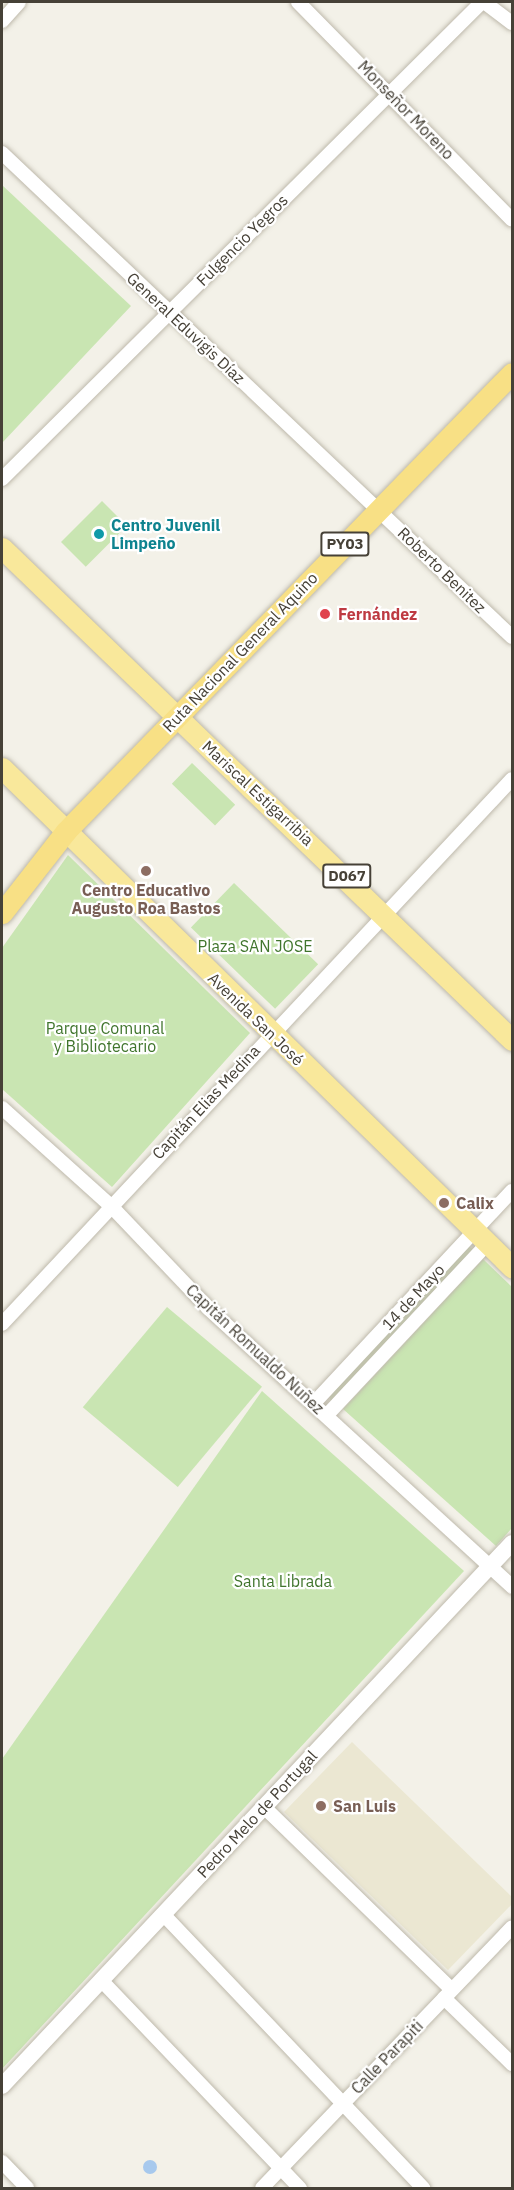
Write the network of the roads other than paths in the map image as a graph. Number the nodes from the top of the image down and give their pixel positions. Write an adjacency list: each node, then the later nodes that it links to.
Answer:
1 (19, 2): 4 (street)
2 (297, 2): 6 (street, Monseñor Moreno)
3 (483, 2): 5 (street); 6 (street, Fulgencio Yegros)
4 (2, 21)
5 (513, 23)
6 (390, 93): 8 (street, Monseñor Moreno); 9 (street, Fulgencio Yegros)
7 (2, 153): 9 (street, General Eduvigis Díaz)
8 (513, 220)
9 (169, 312): 11 (street, Fulgencio Yegros); 12 (street, General Eduvigis Díaz)
10 (513, 373): 12 (highway, Ruta Nacional General Aquino / PY03)
11 (2, 479)
12 (375, 506): 14 (street, Roberto Benitez); 15 (highway, Ruta Nacional General Aquino / PY03)
13 (2, 548): 15 (main road, Mariscal Estigarribia / D067)
14 (513, 637)
15 (177, 716): 18 (highway, Ruta Nacional General Aquino / PY03); 20 (main road, Mariscal Estigarribia / D067)
16 (2, 768): 18 (main road, Avenida San José)
17 (513, 779): 20 (street, Capitán Elias Medina)
18 (66, 831): 19 (highway, Ruta Nacional General Aquino / PY03); 21 (main road, Avenida San José)
19 (2, 913)
20 (387, 914): 21 (street, Capitán Elias Medina); 22 (main road, Mariscal Estigarribia / D067)
21 (270, 1033): 25 (street, Capitán Elias Medina); 26 (main road, Avenida San José)
22 (513, 1040)
23 (2, 1108): 25 (street, Capitán Romualdo Nuñez)
24 (513, 1191): 26 (street, 14 de Mayo)
25 (111, 1206): 28 (street, Capitán Elias Medina); 29 (street, Capitán Romualdo Nuñez)
26 (481, 1237): 27 (main road, Avenida San José); 29 (street, 14 de Mayo); 30 (street, 14 de Mayo)
27 (513, 1267)
28 (2, 1324)
29 (314, 1403): 30 (street, Capitán Romualdo Nuñez)
30 (327, 1415): 32 (street, Capitán Romualdo Nuñez)
31 (513, 1543): 32 (street, Pedro Melo de Portugal)
32 (490, 1566): 33 (street, Capitán Romualdo Nuñez); 34 (street, Pedro Melo de Portugal)
33 (513, 1587)
34 (264, 1807): 35 (street, Pedro Melo de Portugal); 38 (street)
35 (163, 1914): 37 (street, Pedro Melo de Portugal); 41 (street)
36 (513, 1926): 38 (street, Calle Parapiti)
37 (101, 1980): 40 (street, Pedro Melo de Portugal); 43 (street)
38 (448, 1994): 39 (street); 41 (street, Calle Parapiti)
39 (513, 2064)
40 (2, 2086)
41 (343, 2104): 43 (street, Calle Parapiti); 47 (street)
42 (2, 2162): 44 (street)
43 (281, 2169): 45 (street, Calle Parapiti); 46 (street)
44 (27, 2188)
45 (262, 2188)
46 (300, 2188)
47 (423, 2188)

